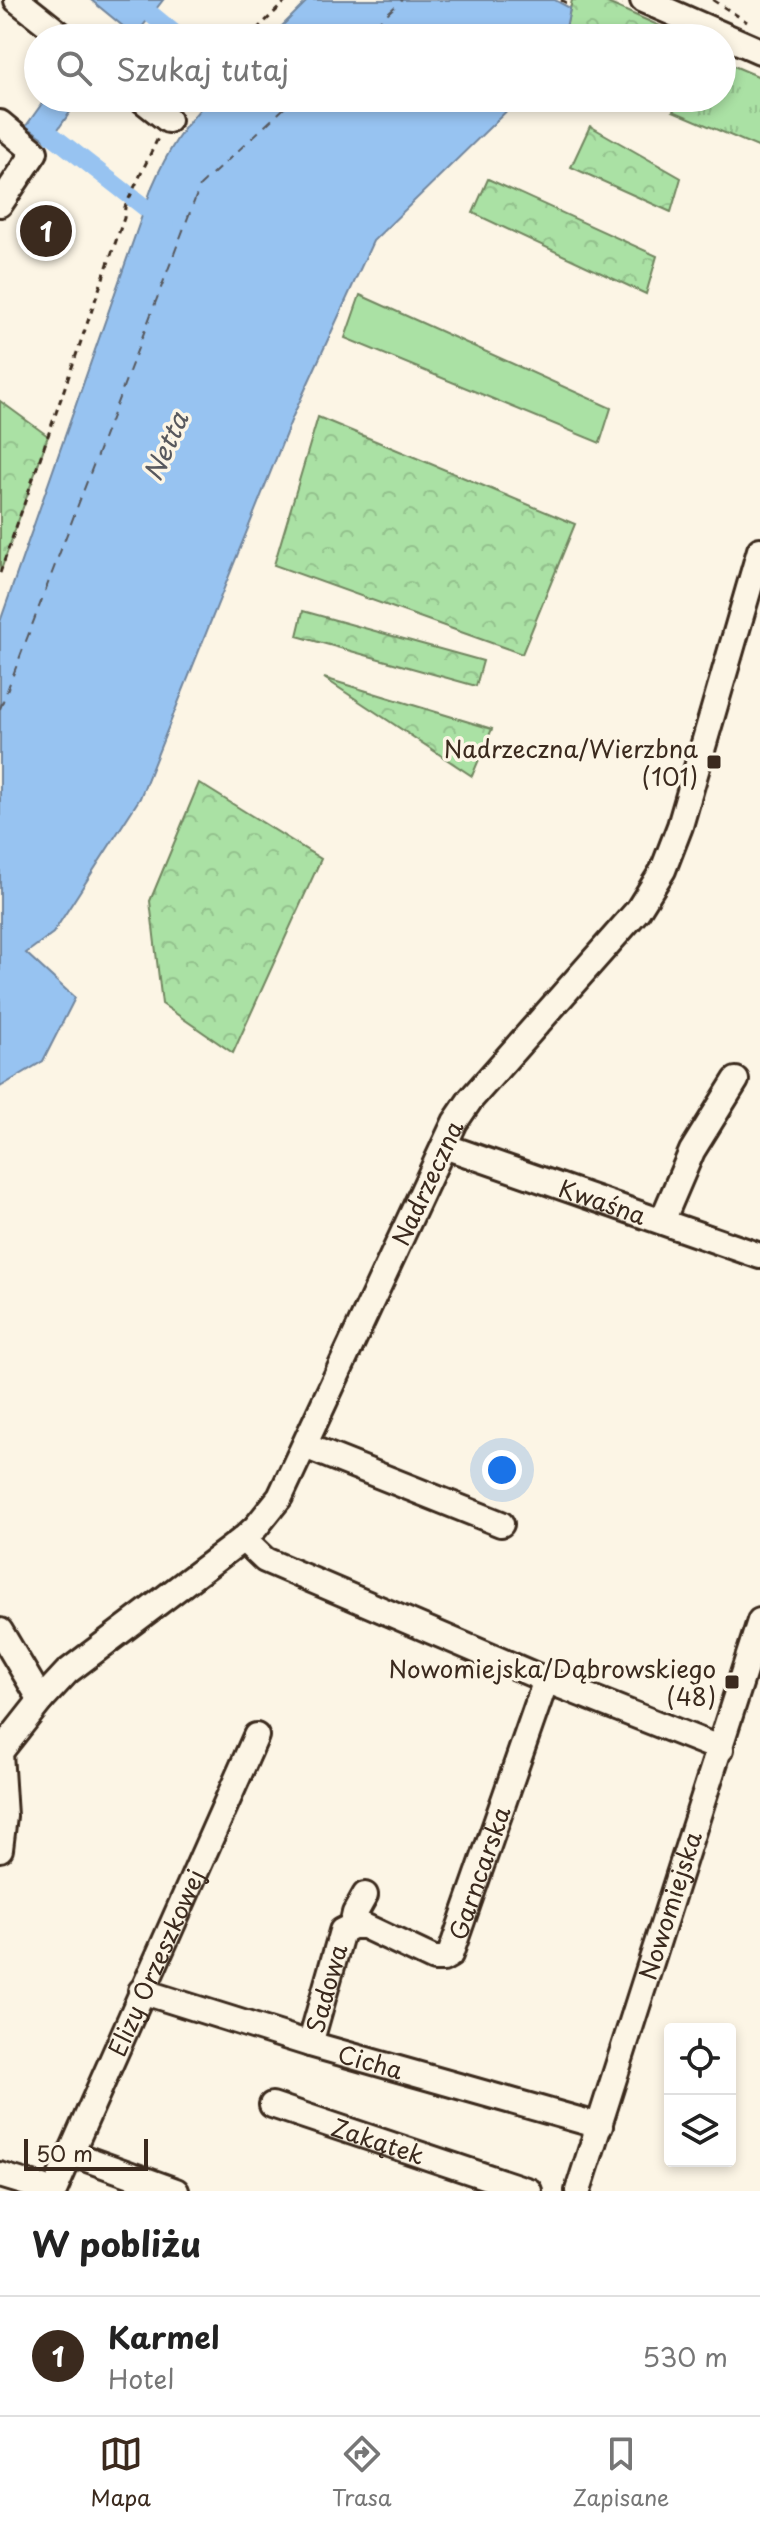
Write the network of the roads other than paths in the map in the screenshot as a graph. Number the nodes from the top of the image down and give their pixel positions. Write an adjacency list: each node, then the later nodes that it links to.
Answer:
1 (17, 0): 3 (street)
2 (643, 0): 4 (street)
3 (47, 24)
4 (698, 24)
5 (736, 41): 6 (street)
6 (760, 51)
7 (158, 112): 8 (street)
8 (168, 120)
9 (0, 123): 10 (street)
10 (0, 204)
11 (760, 550): 12 (street, Nadrzeczna)
12 (753, 600): 14 (street, Nadrzeczna)
13 (736, 1080): 15 (street)
14 (444, 1146): 15 (street, Kwaśna); 17 (street, Nadrzeczna)
15 (662, 1221): 16 (street, Kwaśna)
16 (760, 1256)
17 (305, 1446): 18 (street); 19 (street, Nadrzeczna)
18 (501, 1524)
19 (243, 1539): 22 (street); 23 (street, Nadrzeczna)
20 (760, 1621): 25 (street, Nowomiejska)
21 (0, 1631): 23 (street)
22 (546, 1680): 25 (street); 29 (street, Garncarska)
23 (41, 1700): 26 (street, Nadrzeczna)
24 (256, 1736): 30 (street, Elizy Orzeszkowej)
25 (721, 1749): 33 (street, Nowomiejska)
26 (0, 1753): 27 (street)
27 (0, 1849)
28 (365, 1895): 29 (street, Sadowa)
29 (347, 1929): 31 (street, Sadowa)
30 (141, 1991): 31 (street, Cicha); 34 (street, Elizy Orzeszkowej)
31 (310, 2044): 33 (street, Cicha)
32 (272, 2105): 38 (street, Zakątek)
33 (600, 2126): 39 (street, Nowomiejska)
34 (70, 2153): 36 (street, Elizy Orzeszkowej); 37 (street)
35 (0, 2175): 36 (street)
36 (53, 2191)
37 (176, 2191)
38 (529, 2191)
39 (578, 2191)

